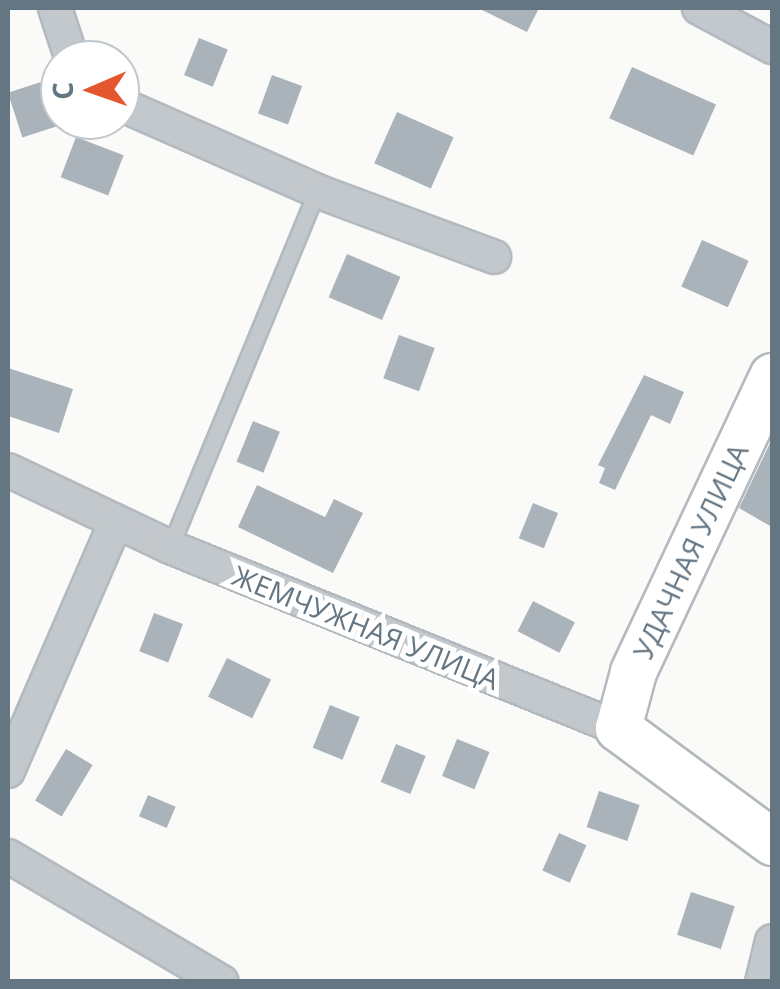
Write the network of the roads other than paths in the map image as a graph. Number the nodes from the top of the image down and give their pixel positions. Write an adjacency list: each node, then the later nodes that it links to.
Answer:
1 (55, 8): 3 (street)
2 (699, 8): 4 (street)
3 (65, 40)
4 (772, 47)
5 (140, 113): 6 (street)
6 (317, 192): 7 (street); 11 (lane)
7 (494, 257)
8 (769, 397): 12 (street, УДАЧНАЯ УЛИЦА)
9 (8, 470): 10 (street, ЖЕМЧУЖНАЯ УЛИЦА)
10 (116, 521): 11 (street, ЖЕМЧУЖНАЯ УЛИЦА); 13 (street)
11 (170, 548): 12 (street, ЖЕМЧУЖНАЯ УЛИЦА)
12 (618, 728): 14 (street)
13 (8, 771)
14 (772, 842)
15 (8, 856): 17 (street)
16 (772, 941): 18 (street)
17 (222, 982)
18 (762, 982)

